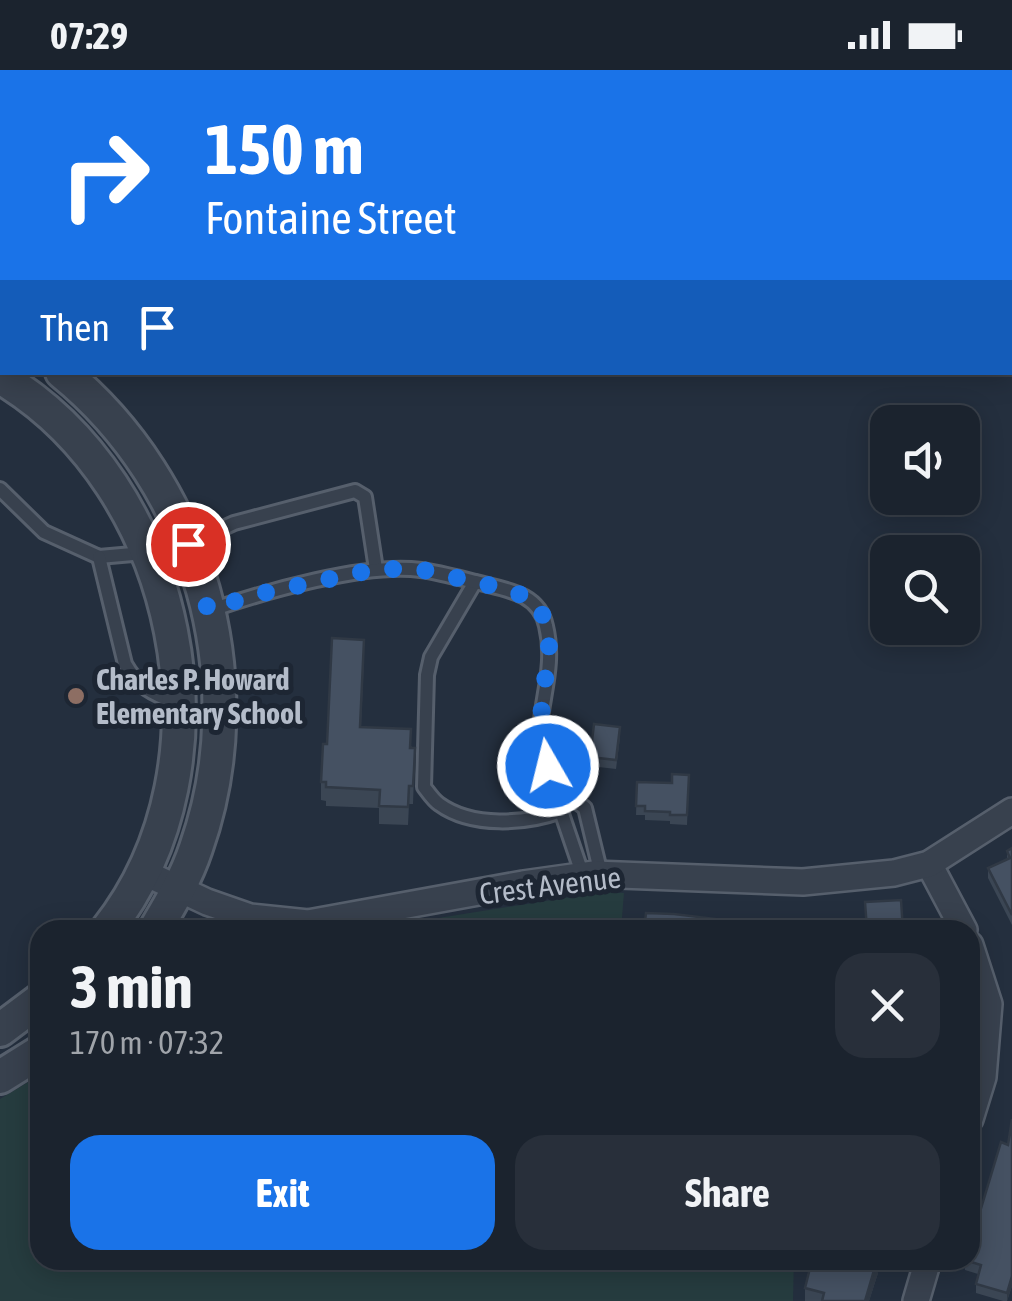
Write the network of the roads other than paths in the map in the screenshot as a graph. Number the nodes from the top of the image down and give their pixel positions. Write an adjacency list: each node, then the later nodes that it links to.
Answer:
1 (65, 375): 4 (street)
2 (0, 376): 5 (street)
3 (0, 490): 6 (lane)
4 (188, 544): 7 (lane); 9 (street)
5 (146, 553): 6 (lane); 10 (street)
6 (99, 558): 10 (lane)
7 (376, 569): 8 (lane); 9 (lane)
8 (475, 582): 11 (lane); 12 (lane)
9 (208, 610): 17 (street)
10 (180, 704): 15 (street)
11 (568, 796): 12 (lane); 16 (lane)
12 (561, 811): 16 (lane)
13 (1012, 811): 14 (street, Crest Avenue)
14 (929, 864): 16 (street, Crest Avenue); 22 (street)
15 (143, 872): 17 (street, Crest Avenue); 18 (street)
16 (592, 875): 21 (street, Crest Avenue)
17 (180, 888): 19 (street); 20 (street, Crest Avenue)
18 (113, 920)
19 (161, 920)
20 (279, 920)
21 (325, 920)
22 (959, 920)
23 (980, 978): 28 (street)
24 (30, 1008): 25 (street)
25 (0, 1030)
26 (30, 1058): 27 (street)
27 (0, 1077)
28 (980, 1087)
29 (925, 1270): 30 (street)
30 (916, 1301)

